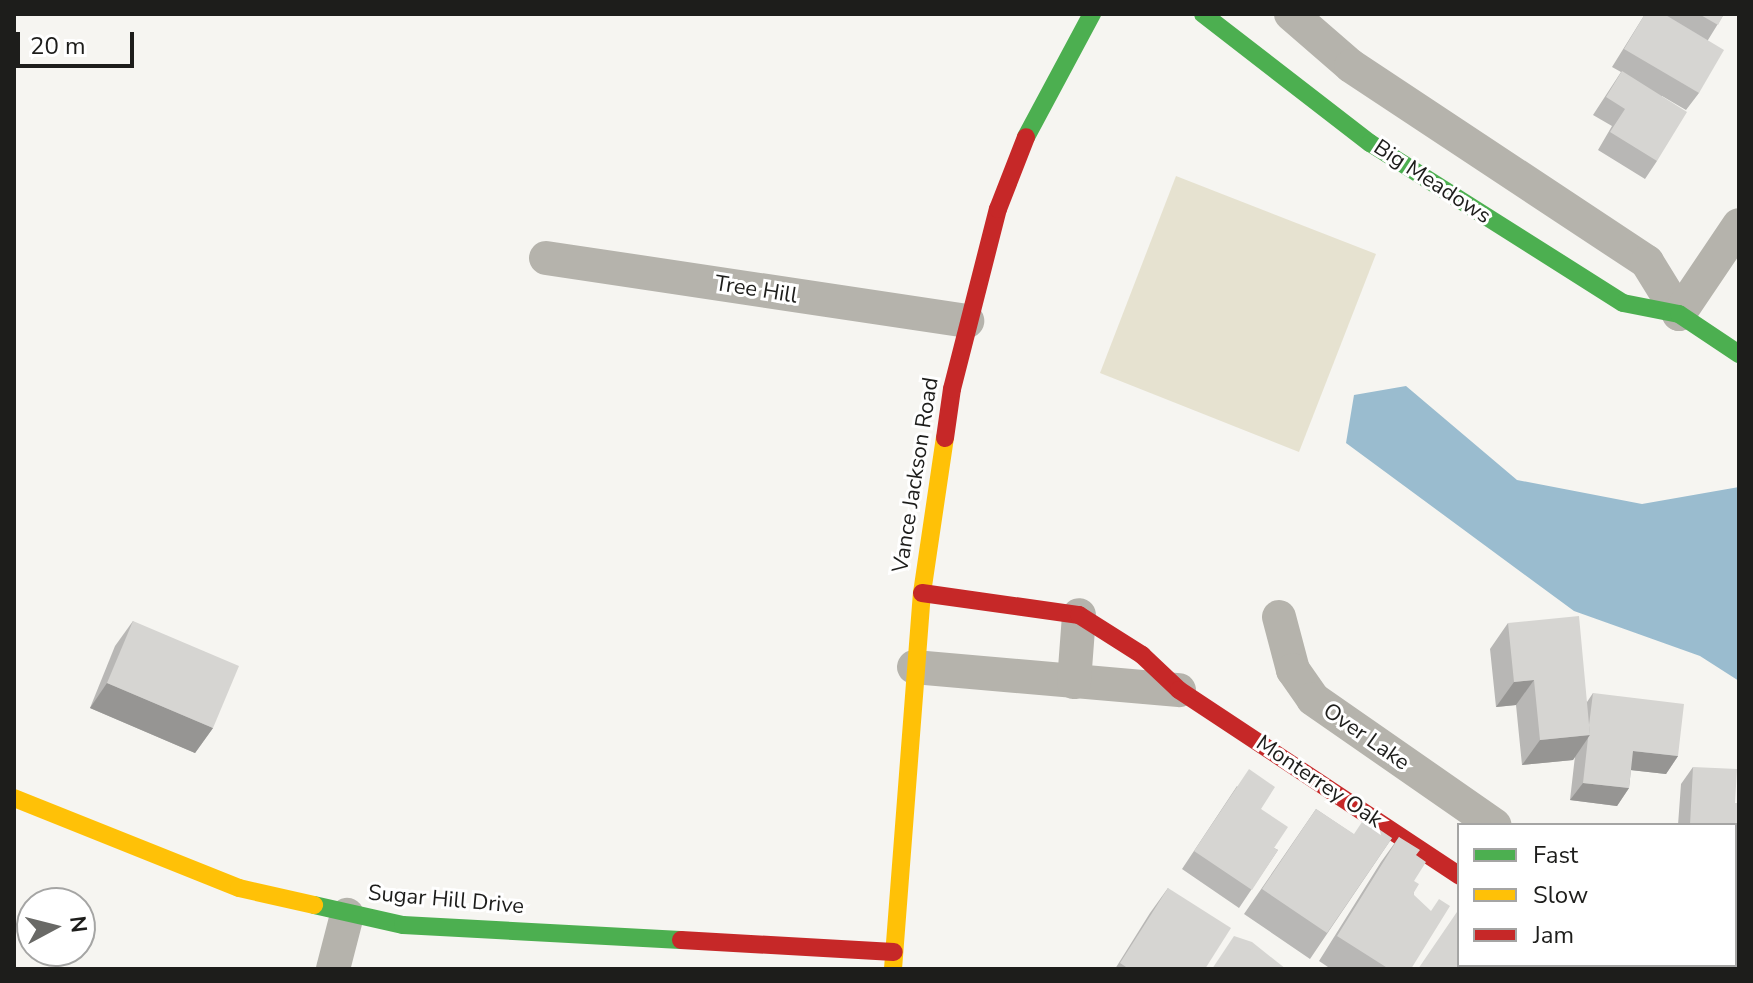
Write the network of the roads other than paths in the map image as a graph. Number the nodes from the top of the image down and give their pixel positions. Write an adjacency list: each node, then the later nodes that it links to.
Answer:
1 (1092, 14): 7 (street, Vance Jackson Road)
2 (1203, 14): 6 (street, Big Meadows)
3 (1294, 15): 6 (street, Big Meadows)
4 (1739, 225): 6 (street)
5 (546, 258): 7 (street, Tree Hill)
6 (1679, 314): 8 (street, Big Meadows)
7 (967, 321): 9 (street, Vance Jackson Road)
8 (1739, 354)
9 (922, 593): 10 (street, Monterrey Oak); 12 (street, Vance Jackson Road)
10 (1079, 615): 13 (street); 14 (street, Monterrey Oak)
11 (1279, 617): 16 (street, Over Lake)
12 (914, 667): 13 (street, Monterrey Oak); 19 (street, Vance Jackson Road)
13 (1074, 682): 14 (street, Monterrey Oak)
14 (1179, 690): 17 (street, Monterrey Oak)
15 (14, 798): 18 (street, Sugar Hill Drive)
16 (1491, 823)
17 (1457, 874)
18 (347, 915): 19 (street, Sugar Hill Drive); 20 (street)
19 (894, 960)
20 (333, 969)

